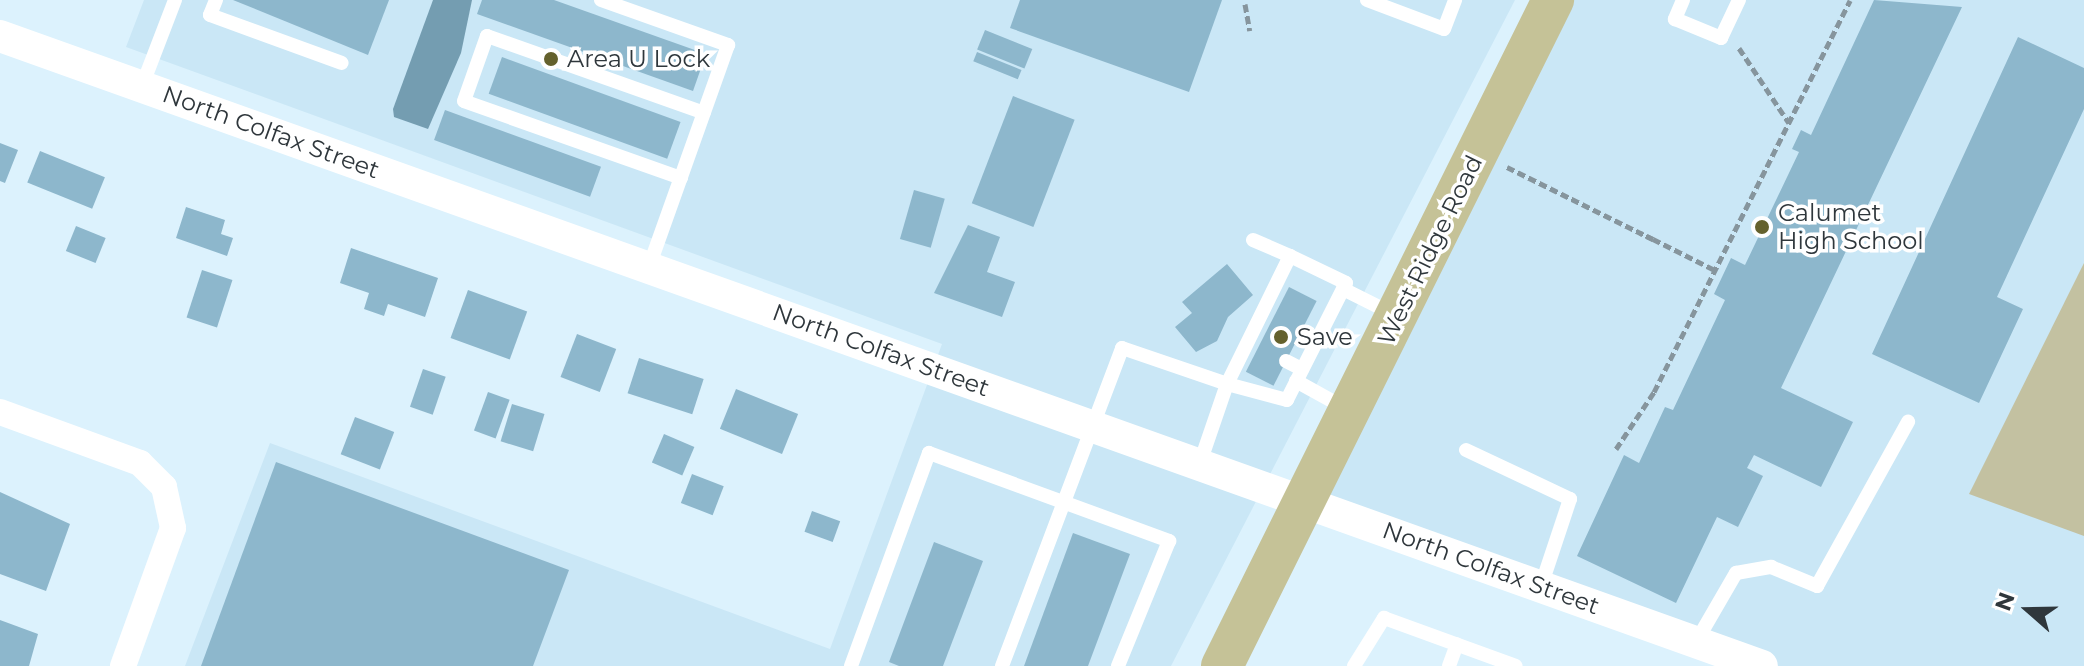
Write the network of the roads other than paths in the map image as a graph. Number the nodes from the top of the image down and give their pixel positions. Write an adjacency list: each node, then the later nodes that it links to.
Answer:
1 (175, 0): 11 (lane)
2 (216, 0): 10 (lane)
3 (601, 0): 12 (lane)
4 (1367, 0): 5 (lane)
5 (1455, 0)
6 (1553, 0): 18 (main road, West Ridge Road)
7 (1683, 0): 8 (lane)
8 (1739, 0)
9 (0, 36): 11 (street, North Colfax Street)
10 (342, 63)
11 (142, 86): 16 (street, North Colfax Street)
12 (704, 113): 13 (lane); 13 (lane)
13 (681, 178): 16 (lane)
14 (1253, 240): 15 (lane)
15 (1290, 256): 17 (lane); 23 (lane)
16 (649, 267): 27 (street, North Colfax Street)
17 (1343, 289): 18 (lane); 20 (lane)
18 (1397, 316): 24 (main road, West Ridge Road)
19 (1304, 328): 20 (lane)
20 (1320, 335): 22 (lane)
21 (1286, 361): 22 (lane)
22 (1299, 375): 23 (lane); 24 (lane)
23 (1227, 384): 27 (lane); 29 (lane)
24 (1350, 411): 30 (main road, West Ridge Road)
25 (0, 412): 35 (street)
26 (1908, 422): 34 (lane)
27 (1091, 426): 29 (street, North Colfax Street); 31 (lane)
28 (1466, 450): 32 (lane)
29 (1200, 463): 30 (street, North Colfax Street)
30 (1306, 500): 32 (street, North Colfax Street); 39 (main road, West Ridge Road)
31 (1063, 502): 36 (lane); 37 (lane); 38 (lane)
32 (1541, 586): 34 (street, North Colfax Street)
33 (1457, 644): 40 (lane); 41 (lane); 42 (lane)
34 (1710, 653): 43 (street, North Colfax Street)
35 (123, 666)
36 (851, 666)
37 (1002, 666)
38 (1118, 666)
39 (1222, 666)
40 (1354, 666)
41 (1449, 666)
42 (1516, 666)
43 (1762, 666)

